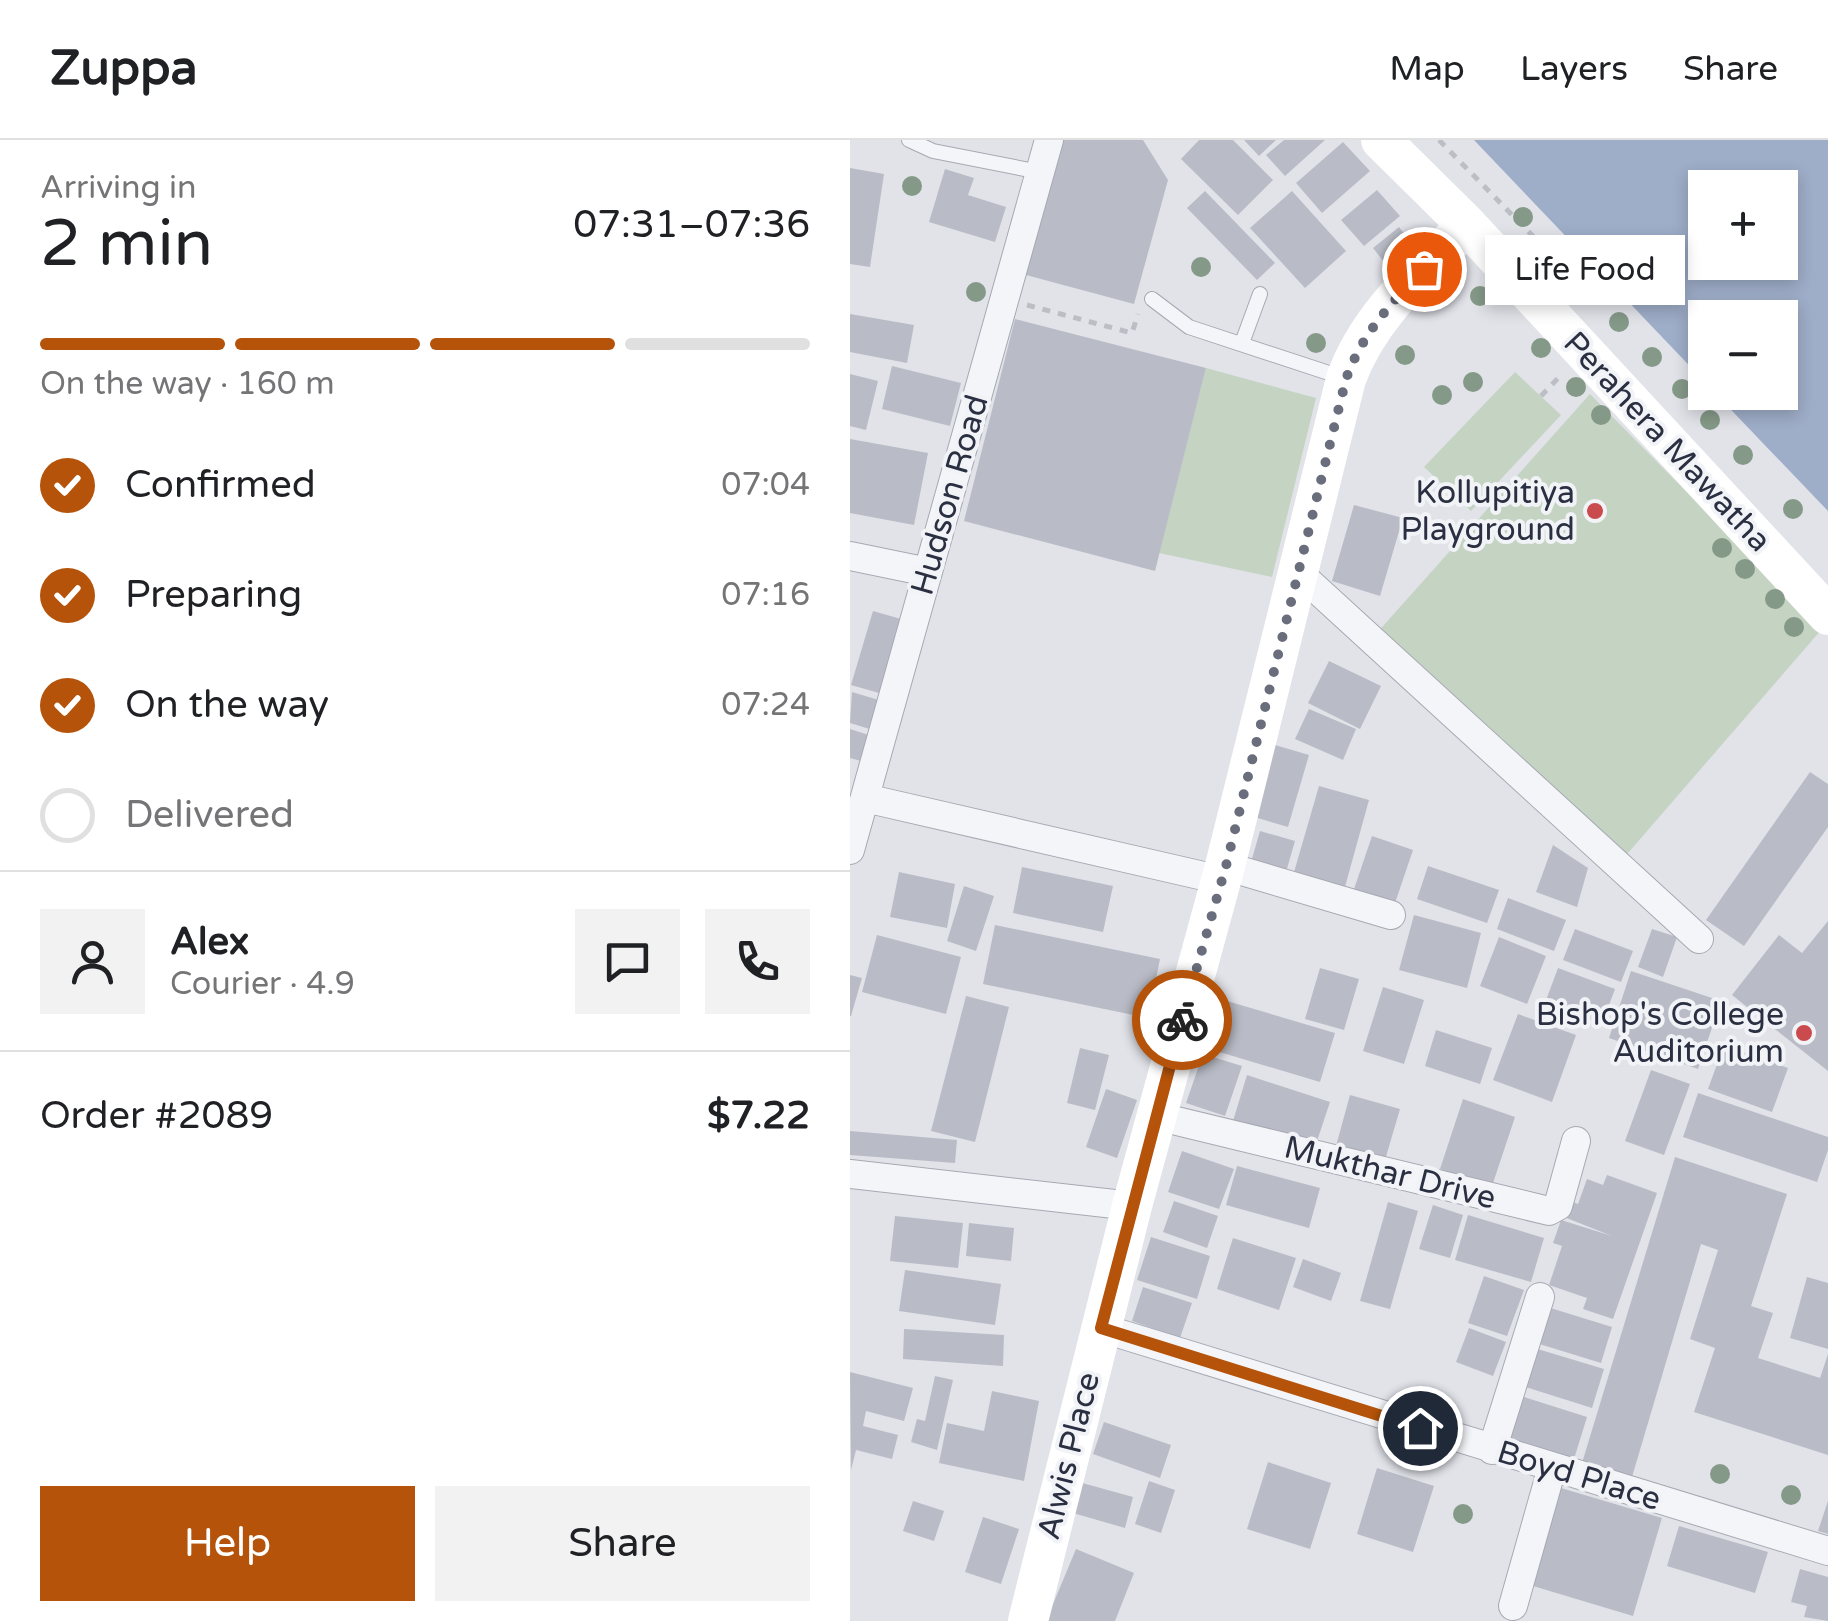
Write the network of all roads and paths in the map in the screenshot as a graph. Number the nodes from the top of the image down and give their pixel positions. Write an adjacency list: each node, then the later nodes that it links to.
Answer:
1 (909, 140): 4 (lane)
2 (1050, 140): 4 (street, Hudson Road)
3 (1380, 140): 5 (street, Perahera Mawatha)
4 (1040, 172): 7 (street, Hudson Road)
5 (1467, 225): 10 (street, Alwis Place); 14 (street, Perahera Mawatha)
6 (1260, 294): 9 (lane)
7 (1005, 299): 8 (path); 12 (street, Hudson Road)
8 (1152, 299): 9 (lane)
9 (1242, 343): 10 (lane)
10 (1346, 379): 13 (street, Alwis Place)
11 (850, 556): 12 (street)
12 (928, 572): 15 (street, Hudson Road)
13 (1300, 574): 17 (street, Alwis Place); 19 (street)
14 (1828, 615)
15 (862, 784): 16 (street, Hudson Road); 17 (street)
16 (850, 850)
17 (1223, 873): 18 (street); 20 (street, Alwis Place)
18 (1391, 915)
19 (1699, 940)
20 (1156, 1116): 21 (street, Mukthar Drive); 23 (street, Alwis Place)
21 (1576, 1141)
22 (850, 1174): 23 (street)
23 (1132, 1206): 25 (street, Alwis Place)
24 (1540, 1297): 26 (street)
25 (1101, 1328): 26 (street, Boyd Place); 30 (street, Alwis Place)
26 (1492, 1450): 27 (street, Boyd Place)
27 (1552, 1468): 28 (street, Boyd Place); 29 (street)
28 (1828, 1551)
29 (1514, 1606)
30 (1028, 1621)

